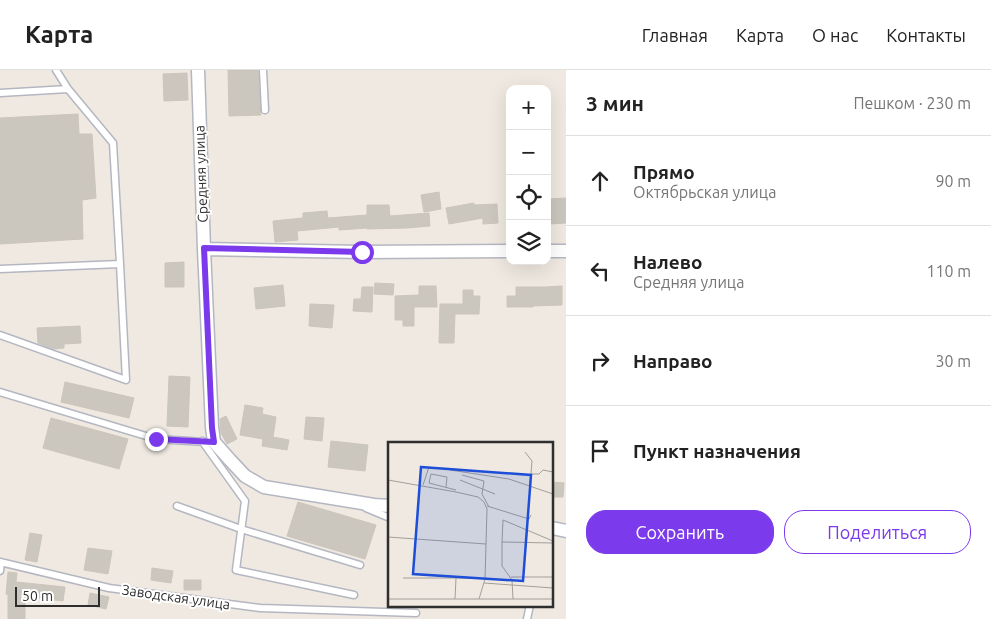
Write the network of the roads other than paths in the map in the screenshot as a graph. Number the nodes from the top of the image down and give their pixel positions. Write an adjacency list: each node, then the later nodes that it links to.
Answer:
1 (56, 70): 4 (lane)
2 (198, 70): 7 (street, Средняя улица)
3 (263, 70): 6 (lane)
4 (68, 89): 5 (lane); 11 (lane)
5 (0, 93)
6 (265, 110)
7 (204, 248): 8 (street); 15 (street, Средняя улица)
8 (506, 251)
9 (551, 251): 10 (street)
10 (566, 251)
11 (120, 264): 12 (lane); 13 (lane)
12 (0, 269)
13 (0, 335)
14 (0, 392): 15 (lane)
15 (208, 442): 16 (street); 20 (lane)
16 (348, 501): 18 (street); 19 (lane)
17 (177, 506): 20 (lane)
18 (388, 506)
19 (388, 517)
20 (241, 529): 22 (lane); 24 (lane)
21 (1, 562): 23 (lane); 26 (lane, Заводская улица)
22 (360, 565)
23 (0, 571)
24 (354, 595)
25 (530, 606): 27 (lane)
26 (416, 613)
27 (527, 619)

